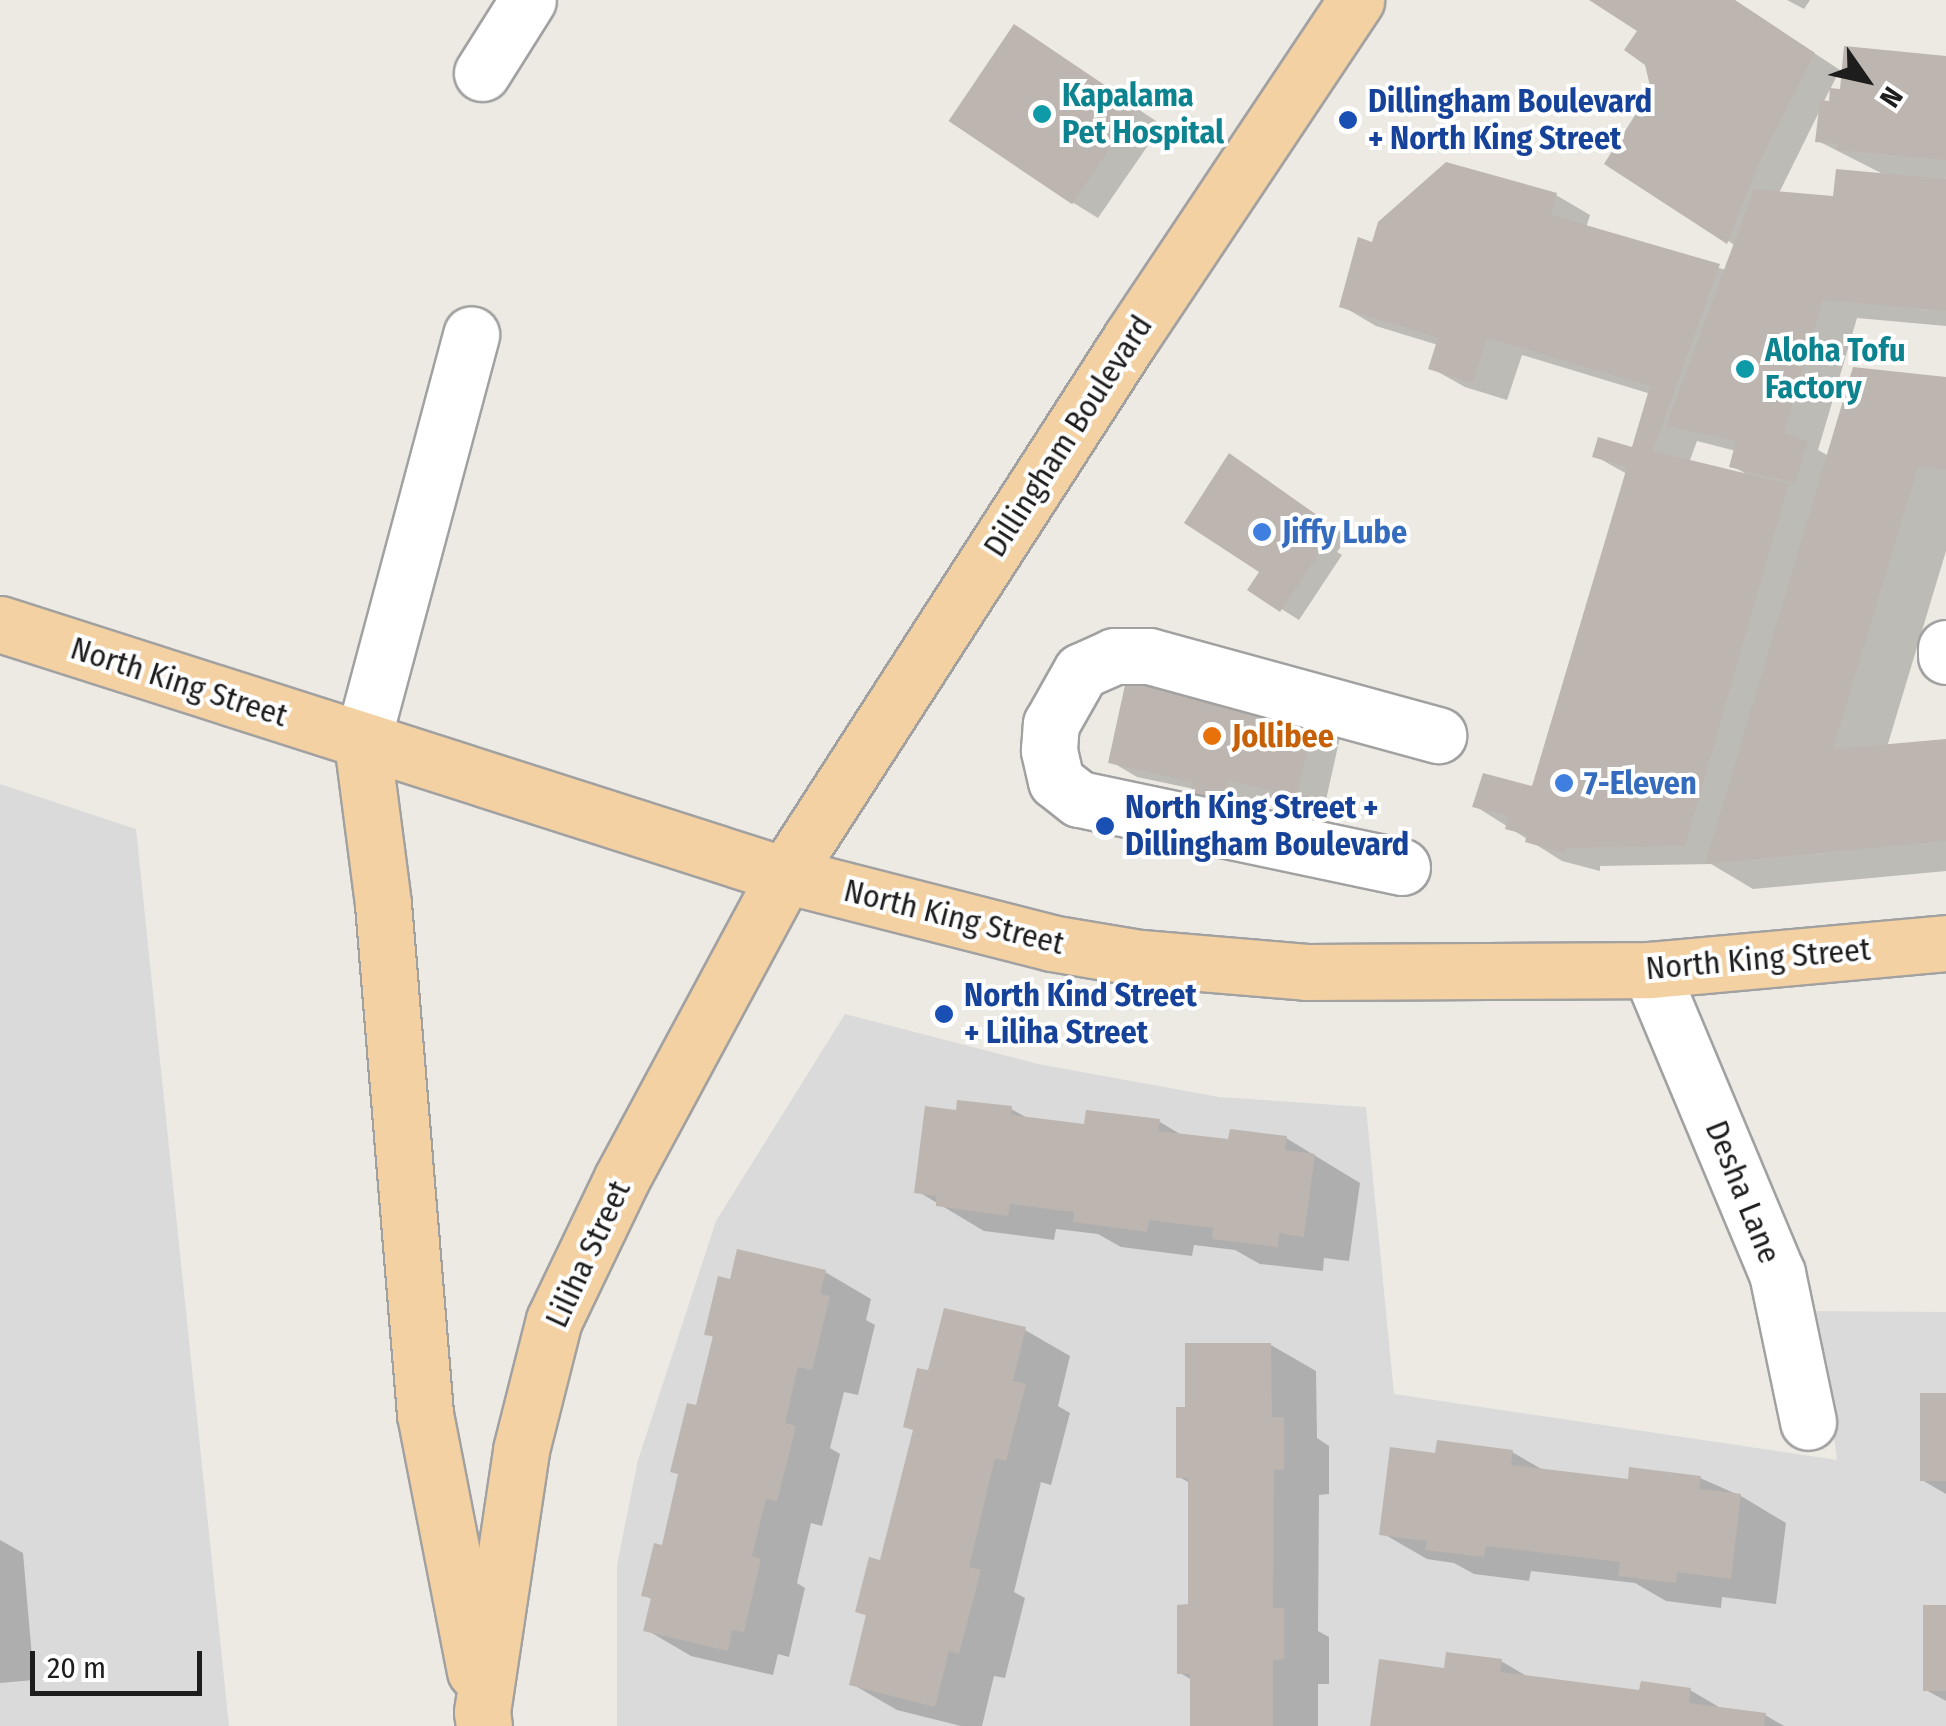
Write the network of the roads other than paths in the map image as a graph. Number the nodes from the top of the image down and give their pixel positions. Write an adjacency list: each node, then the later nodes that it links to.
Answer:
1 (528, 0): 3 (street)
2 (1356, 0): 11 (main road, Dillingham Boulevard)
3 (482, 73)
4 (471, 334): 9 (street)
5 (0, 624): 9 (main road, North King Street)
6 (1946, 648): 7 (street)
7 (1946, 656)
8 (1438, 735): 10 (street)
9 (362, 742): 11 (main road, North King Street); 15 (main road)
10 (1402, 868)
11 (785, 875): 13 (main road, North King Street); 15 (main road, Liliha Street)
12 (1946, 943): 13 (main road, North King Street)
13 (1650, 970): 14 (street, Desha Lane)
14 (1808, 1422)
15 (484, 1719)

